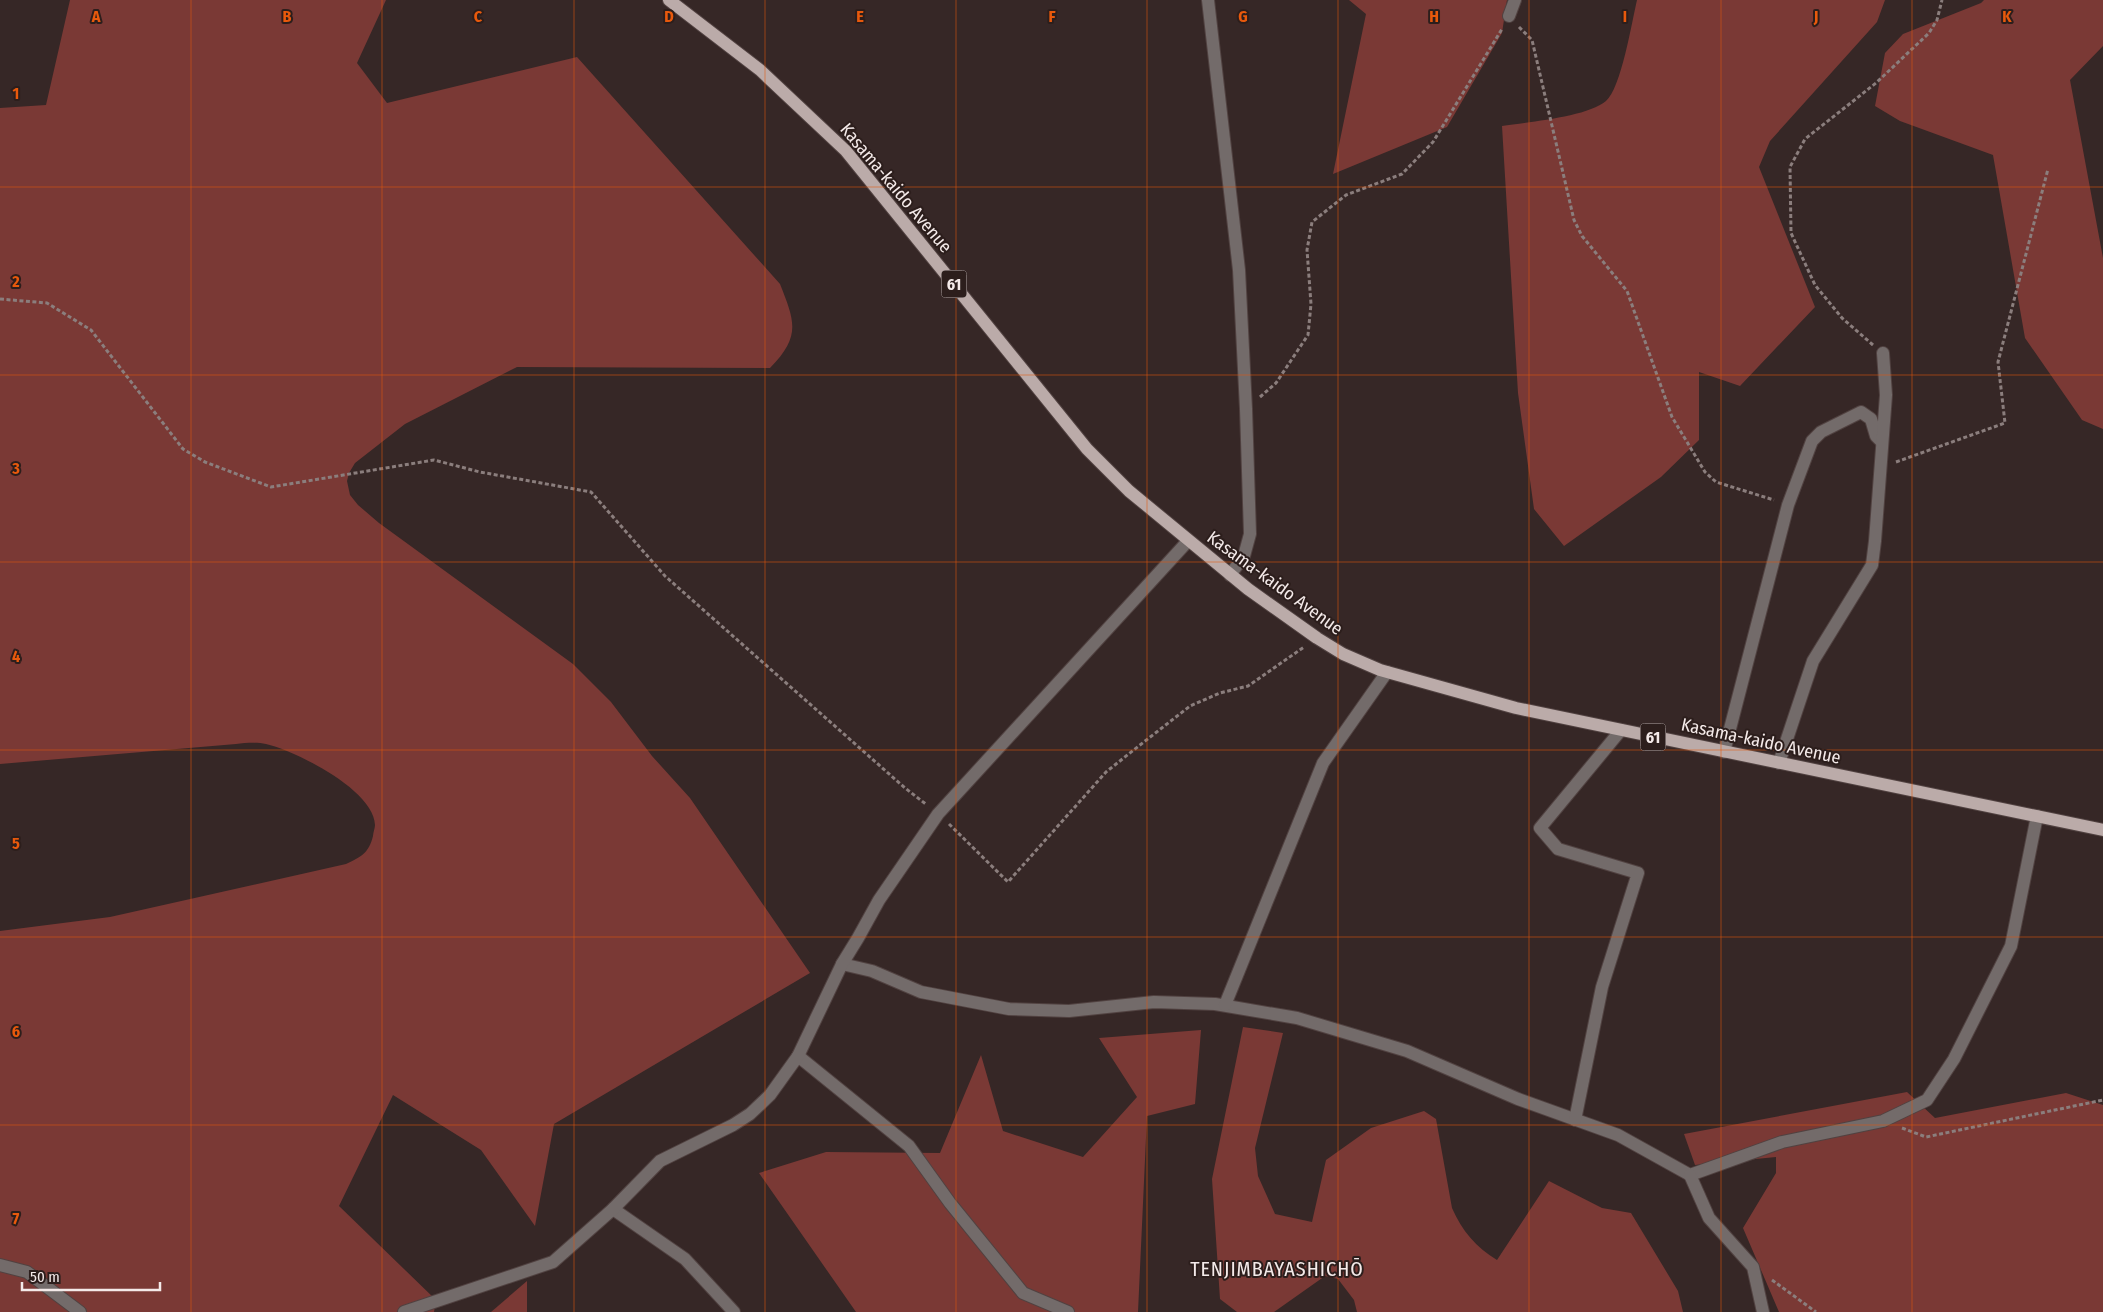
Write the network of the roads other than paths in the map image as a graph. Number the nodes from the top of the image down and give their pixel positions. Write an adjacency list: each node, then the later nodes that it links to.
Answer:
1 (669, 0): 7 (main road, Kasama-kaido Avenue / 61)
2 (1208, 0): 8 (street)
3 (1515, 0): 4 (street)
4 (1510, 16)
5 (1883, 353): 6 (street)
6 (1882, 442): 11 (street); 12 (street)
7 (1188, 541): 8 (main road, Kasama-kaido Avenue / 61); 15 (street)
8 (1230, 575): 9 (main road, Kasama-kaido Avenue / 61)
9 (1387, 672): 10 (main road, Kasama-kaido Avenue / 61); 16 (street)
10 (1621, 730): 11 (main road, Kasama-kaido Avenue / 61); 18 (street)
11 (1724, 752): 12 (main road, Kasama-kaido Avenue / 61)
12 (1778, 763): 13 (main road, Kasama-kaido Avenue / 61)
13 (2037, 816): 14 (main road, Kasama-kaido Avenue / 61); 19 (street)
14 (2103, 830)
15 (842, 964): 16 (street); 17 (street)
16 (1225, 1005): 18 (street)
17 (798, 1056): 20 (street); 25 (street)
18 (1575, 1120): 19 (street)
19 (1690, 1175): 26 (street)
20 (613, 1209): 23 (street); 24 (street)
21 (0, 1264): 22 (street)
22 (80, 1312)
23 (404, 1312)
24 (734, 1312)
25 (1068, 1312)
26 (1763, 1312)

